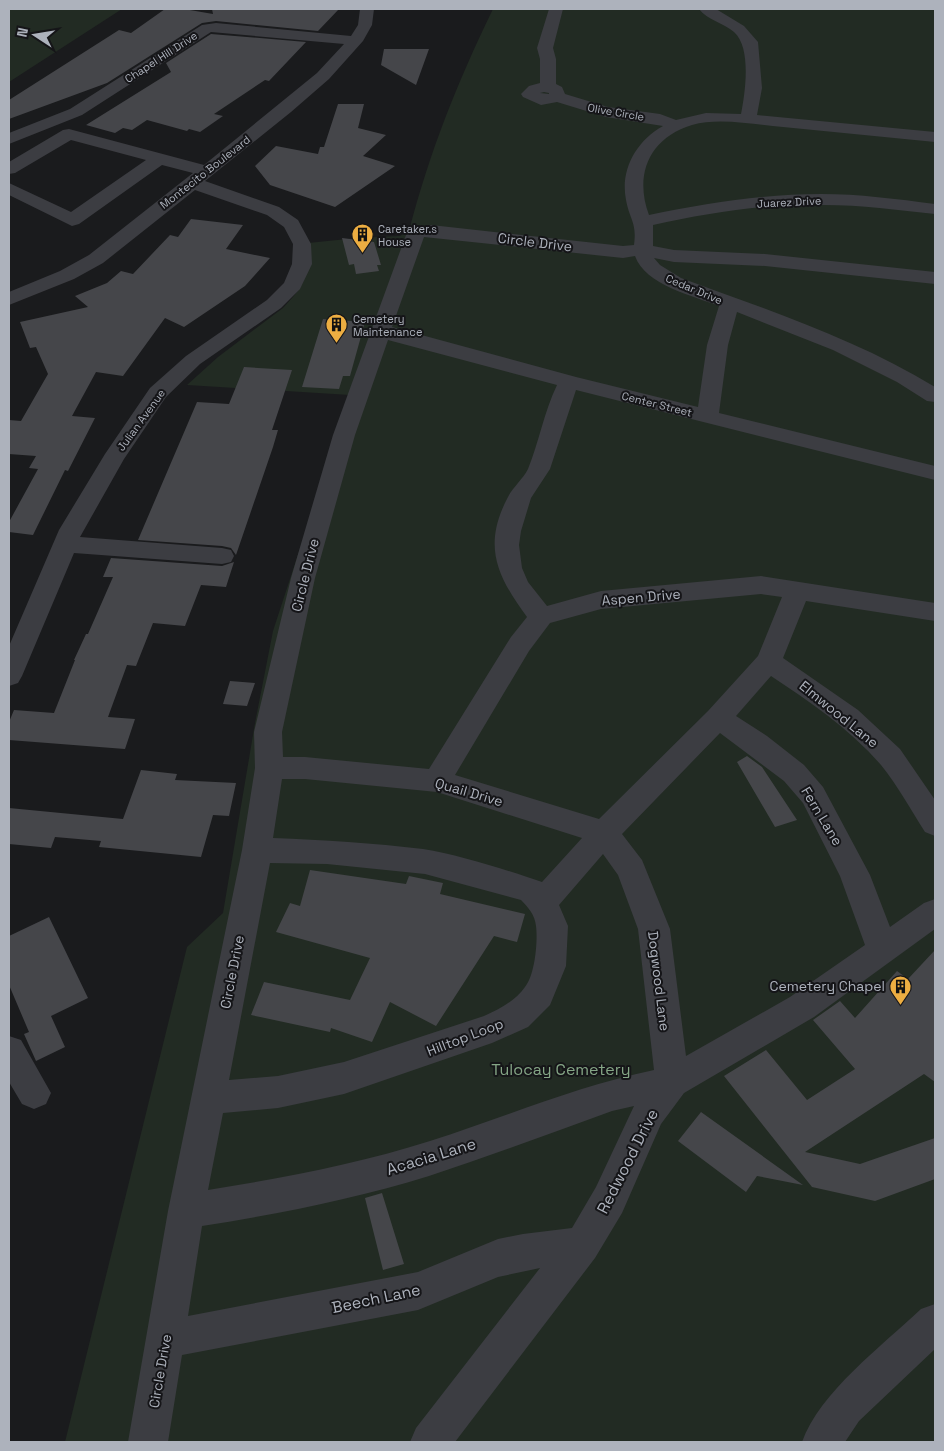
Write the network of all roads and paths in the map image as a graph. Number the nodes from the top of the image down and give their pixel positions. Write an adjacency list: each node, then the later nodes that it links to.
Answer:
1 (367, 9): 4 (street, Montecito Boulevard)
2 (556, 9): 6 (street, Olive Circle)
3 (706, 9): 5 (street)
4 (355, 41): 8 (street, Chapel Hill Drive); 11 (street, Montecito Boulevard)
5 (748, 120): 6 (street); 7 (street)
6 (675, 125): 14 (street)
7 (935, 137)
8 (9, 139)
9 (158, 160): 10 (street, Julian Avenue); 11 (street, Julian Avenue); 12 (street)
10 (9, 169)
11 (199, 177): 17 (street, Montecito Boulevard); 24 (street, Julian Avenue)
12 (9, 188)
13 (935, 209): 14 (street, Juarez Drive)
14 (643, 222): 15 (street)
15 (642, 250): 16 (street, Circle Drive); 18 (street, Cedar Drive); 19 (street, Circle Drive)
16 (935, 278)
17 (9, 299)
18 (730, 304): 21 (street, Cedar Drive); 22 (street)
19 (381, 330): 20 (street, Center Street); 32 (street, Circle Drive)
20 (569, 382): 22 (street, Center Street); 28 (street)
21 (935, 395)
22 (708, 417): 23 (street, Center Street)
23 (935, 473)
24 (66, 544): 25 (street); 30 (street, Julian Avenue)
25 (222, 556)
26 (797, 590): 27 (street, Aspen Drive); 28 (street, Aspen Drive); 29 (street)
27 (935, 612)
28 (541, 616): 33 (street)
29 (770, 661): 31 (street); 34 (street, Elmwood Lane)
30 (9, 676)
31 (718, 718): 35 (street); 39 (street, Fern Lane)
32 (269, 768): 33 (street, Quail Drive); 36 (street, Circle Drive)
33 (438, 781): 35 (street, Quail Drive)
34 (935, 824)
35 (604, 833): 37 (street); 41 (street, Dogwood Lane)
36 (257, 850): 37 (street); 43 (street, Circle Drive)
37 (543, 902): 43 (street, Hilltop Loop)
38 (935, 912): 39 (street, Redwood Drive)
39 (882, 949): 41 (street, Redwood Drive)
40 (9, 1051): 42 (street)
41 (672, 1082): 44 (street, Acacia Lane); 45 (street, Redwood Drive)
42 (34, 1093)
43 (207, 1098): 44 (street, Circle Drive)
44 (186, 1211): 47 (street, Circle Drive)
45 (582, 1245): 47 (street, Beech Lane); 49 (street, Redwood Drive)
46 (935, 1323): 50 (street)
47 (166, 1339): 48 (street, Circle Drive)
48 (148, 1442)
49 (430, 1442)
50 (822, 1442)

